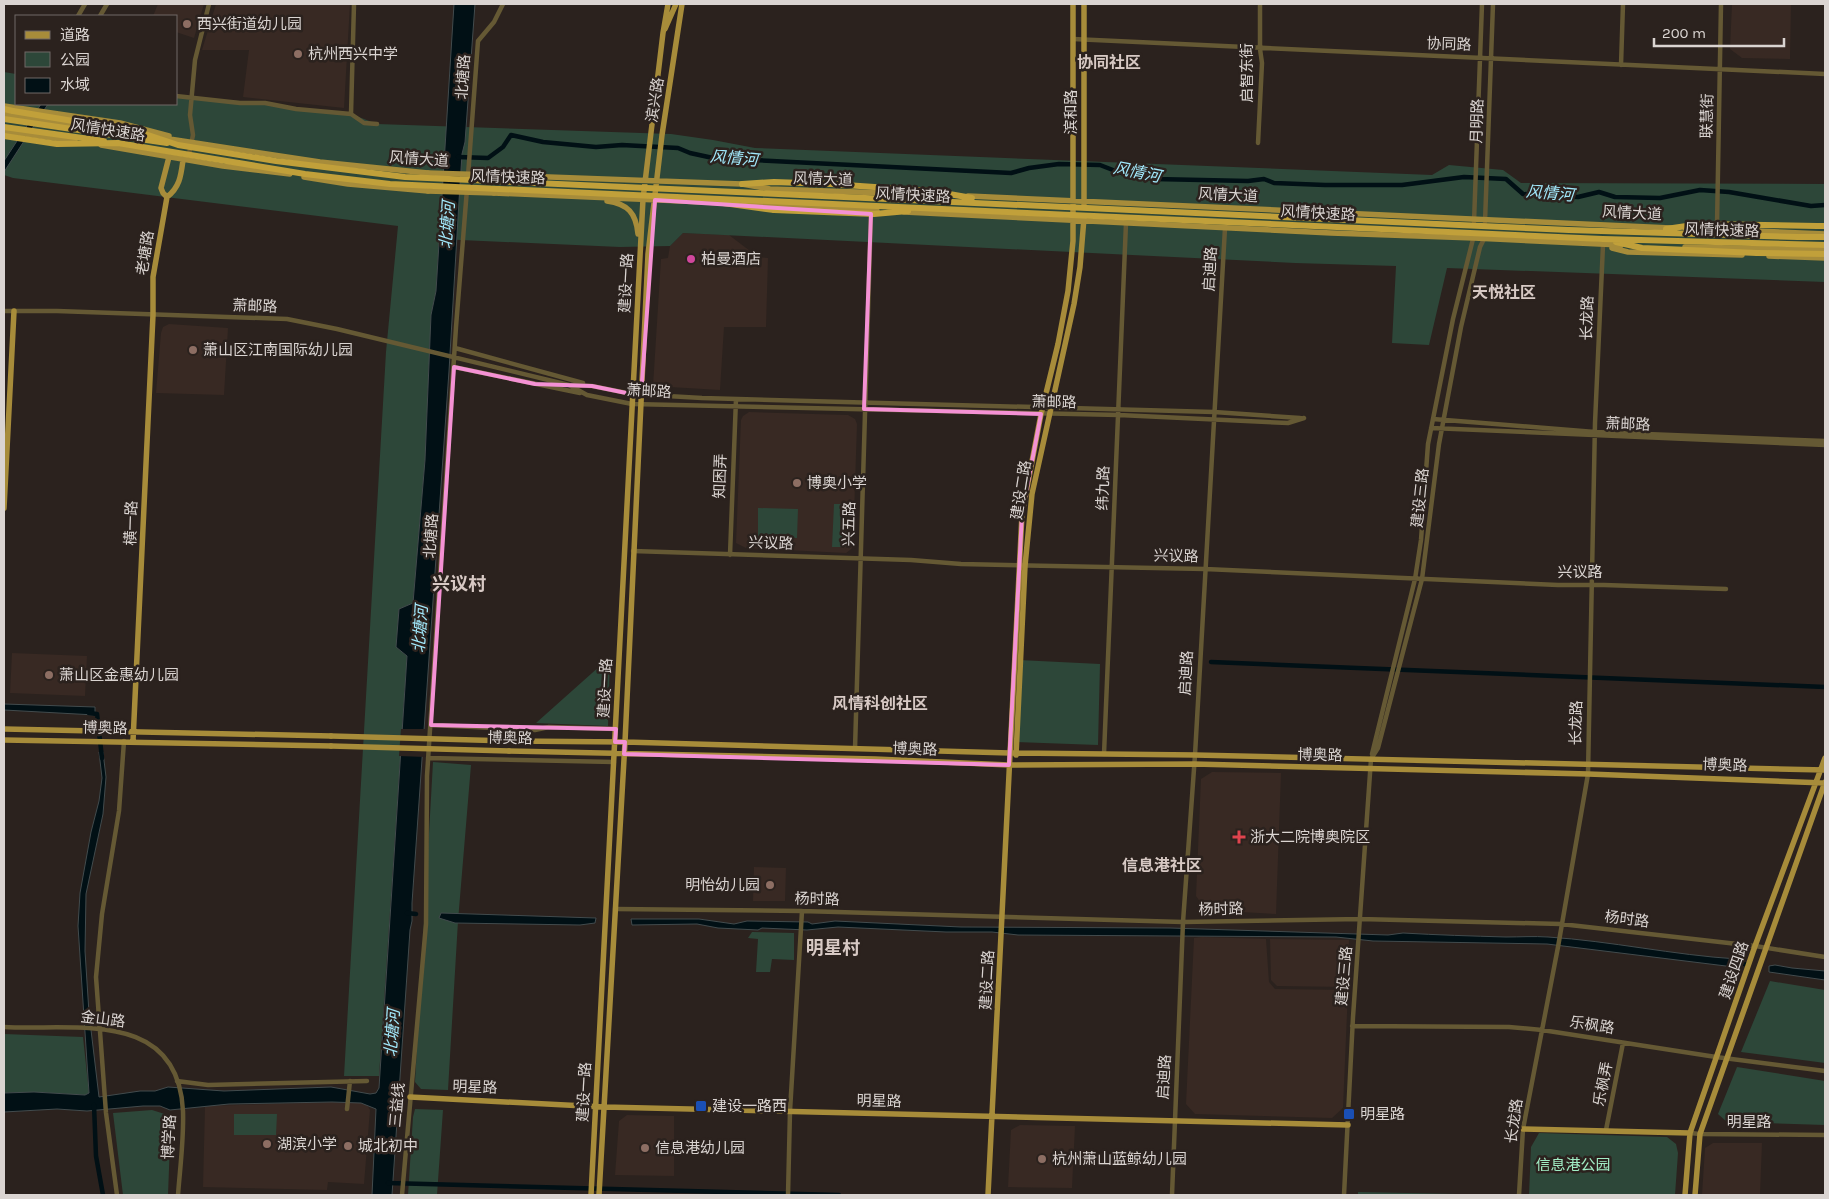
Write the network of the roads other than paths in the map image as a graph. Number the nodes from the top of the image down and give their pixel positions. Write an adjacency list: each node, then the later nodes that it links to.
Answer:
1 (85, 4): 16 (street)
2 (107, 4): 17 (street)
3 (209, 4): 28 (street)
4 (354, 4): 31 (street)
5 (503, 4): 73 (street, 北塘路)
6 (668, 4): 18 (main road, 滨兴路)
7 (676, 4): 18 (main road)
8 (682, 4): 41 (main road, 滨兴路)
9 (1073, 4): 19 (main road, 滨和路)
10 (1084, 4): 20 (main road, 滨和路)
11 (1260, 4): 21 (street, 启智东街)
12 (1482, 4): 22 (street, 月明路)
13 (1493, 4): 23 (street, 月明路)
14 (1623, 4): 24 (street)
15 (1721, 4): 25 (street, 联慧街)
16 (79, 15)
17 (101, 15)
18 (663, 33): 40 (main road, 滨兴路)
19 (1072, 40): 20 (street, 协同路); 47 (main road, 滨和路)
20 (1084, 40): 21 (street, 协同路); 48 (main road, 滨和路)
21 (1260, 49): 22 (street, 协同路); 37 (street, 启智东街)
22 (1479, 58): 23 (street, 协同路); 53 (street, 月明路)
23 (1491, 59): 24 (street, 协同路); 54 (street, 月明路)
24 (1620, 65): 25 (street, 协同路)
25 (1720, 69): 26 (street, 协同路); 60 (street, 联慧街)
26 (1825, 74)
27 (178, 96): 28 (street)
28 (191, 98): 31 (street); 36 (street)
29 (4, 108): 35 (highway, bridge); 35 (main road, bridge)
30 (4, 114): 35 (main road, 风情大道, bridge)
31 (351, 114): 33 (street)
32 (4, 119): 35 (highway, 风情快速路, bridge)
33 (377, 124)
34 (5, 132): 38 (main road, 风情大道); 51 (highway, 风情快速路, bridge)
35 (179, 142): 36 (main road, 风情大道); 50 (highway, 风情快速路, bridge)
36 (192, 142): 39 (street); 40 (main road, 风情大道, bridge)
37 (1258, 143)
38 (169, 157): 39 (main road, 风情大道); 43 (main road, 老塘路)
39 (183, 160): 43 (main road, 老塘路); 44 (main road, 风情大道, bridge)
40 (645, 181): 41 (main road, 风情大道); 45 (main road, 建设一路)
41 (656, 182): 42 (main road, 风情大道); 46 (main road, 滨兴路)
42 (742, 184): 47 (main road, 风情大道); 50 (highway, bridge)
43 (167, 197): 72 (main road, 老塘路)
44 (583, 197): 45 (main road, 风情大道); 68 (main road)
45 (643, 199): 46 (main road, 风情大道); 68 (main road, 建设一路)
46 (655, 200): 49 (main road, 风情大道); 79 (main road, 建设一路)
47 (1072, 201): 48 (main road, 风情大道); 55 (main road, 滨和路)
48 (1084, 201): 53 (main road, 风情大道); 56 (main road, 滨和路)
49 (723, 203): 51 (highway, bridge); 52 (main road, 风情大道)
50 (996, 203): 61 (highway, 风情快速路, bridge)
51 (934, 209): 65 (highway, 风情快速路, bridge)
52 (871, 211): 55 (main road, 风情大道); 82 (street, 兴五路)
53 (1474, 218): 54 (main road, 风情大道); 63 (street, 月明路)
54 (1485, 219): 60 (main road, 风情大道); 64 (street, 月明路)
55 (1073, 220): 56 (main road, 风情大道); 86 (main road, 建设二路)
56 (1084, 221): 57 (main road, 风情大道); 89 (main road, 建设二路)
57 (1126, 223): 59 (main road, 风情大道); 88 (street, 纬九路)
58 (1825, 226): 61 (highway, bridge)
59 (1225, 228): 63 (main road, 风情大道); 90 (street, 启迪路)
60 (1717, 229): 62 (main road, 风情大道)
61 (1650, 232): 62 (highway, 风情快速路, bridge)
62 (1825, 235)
63 (1474, 238): 64 (main road, 风情大道); 93 (street, 建设三路)
64 (1485, 238): 65 (main road, 风情大道); 95 (street, 建设三路)
65 (1603, 242): 66 (highway, 风情快速路, bridge); 67 (main road, 风情大道); 69 (highway, bridge); 69 (main road); 98 (street, 长龙路)
66 (1825, 246)
67 (1825, 250)
68 (640, 252): 78 (main road, 建设一路)
69 (1825, 256)
70 (4, 311): 71 (street, 萧邮路)
71 (14, 311): 72 (street, 萧邮路); 101 (main road)
72 (153, 315): 74 (street, 萧邮路); 116 (main road, 横一路)
73 (455, 348): 74 (street, 北塘路); 77 (street)
74 (455, 358): 75 (street, 北塘路); 76 (street, 萧邮路)
75 (454, 367): 80 (street); 113 (street, 北塘路)
76 (569, 385): 77 (street); 80 (street, 萧邮路)
77 (592, 386): 78 (street)
78 (632, 394): 79 (street); 83 (main road, 建设一路)
79 (641, 394): 81 (street); 84 (main road, 建设一路)
80 (587, 395): 83 (street, 萧邮路)
81 (736, 399): 82 (street); 85 (street, 知困弄)
82 (864, 403): 86 (street); 87 (street, 兴五路)
83 (632, 404): 84 (street, 萧邮路); 102 (main road, 建设一路)
84 (641, 404): 85 (street, 萧邮路); 103 (main road, 建设一路)
85 (735, 406): 87 (street, 萧邮路); 104 (street, 知困弄)
86 (1043, 407): 89 (street); 91 (main road, 建设二路)
87 (864, 409): 91 (street, 萧邮路); 105 (street, 兴五路)
88 (1119, 409): 89 (street); 90 (street); 92 (street, 纬九路)
89 (1050, 411): 91 (street, 萧邮路); 92 (street, 萧邮路); 106 (main road, 建设二路)
90 (1214, 412): 94 (street, 启迪路); 94 (street, 萧邮路)
91 (1041, 414): 106 (main road, 建设二路)
92 (1119, 415): 94 (street, 萧邮路); 107 (street, 纬九路)
93 (1433, 418): 95 (street, 萧邮路); 96 (street, 建设三路)
94 (1214, 419): 108 (street, 启迪路)
95 (1444, 419): 97 (street, 建设三路); 98 (street, 萧邮路)
96 (1431, 428): 97 (street, 萧邮路); 109 (street, 建设三路)
97 (1442, 428): 98 (street, 萧邮路); 110 (street, 建设三路)
98 (1595, 433): 99 (street, 萧邮路); 100 (street, 萧邮路); 111 (street, 长龙路)
99 (1825, 440)
100 (1825, 444)
101 (4, 508)
102 (625, 551): 103 (main road, 兴议路); 115 (main road, 建设一路)
103 (633, 552): 104 (street, 兴议路); 121 (main road, 建设一路)
104 (730, 555): 105 (street, 兴议路)
105 (861, 559): 106 (street, 兴议路); 122 (street, 兴五路)
106 (1022, 566): 107 (street, 兴议路); 124 (main road, 建设二路); 125 (main road, 建设二路)
107 (1112, 568): 108 (street, 兴议路); 127 (street, 纬九路)
108 (1205, 569): 109 (street, 兴议路); 128 (street, 启迪路)
109 (1415, 579): 110 (street, 兴议路); 131 (street, 建设三路)
110 (1422, 580): 111 (street, 兴议路); 131 (street, 建设三路)
111 (1591, 585): 112 (street, 兴议路); 134 (street, 长龙路)
112 (1726, 589)
113 (431, 725): 115 (street); 129 (street, 北塘路)
114 (4, 729): 116 (main road, 博奥路)
115 (616, 729): 120 (main road, 建设一路)
116 (134, 732): 119 (main road, 横一路); 120 (main road, 博奥路, bridge)
117 (4, 740): 118 (main road, 博奥路)
118 (124, 741): 119 (main road, 博奥路); 153 (street)
119 (133, 741): 123 (main road, 博奥路, bridge)
120 (615, 742): 121 (main road, 博奥路); 123 (main road, 建设一路)
121 (625, 742): 122 (main road, 博奥路); 126 (main road, 建设一路)
122 (855, 749): 124 (main road, 博奥路)
123 (615, 753): 126 (main road, 博奥路); 132 (main road, 建设一路)
124 (1010, 753): 125 (main road, 博奥路); 135 (main road, 建设二路)
125 (1017, 753): 127 (main road, 博奥路); 135 (main road)
126 (624, 754): 135 (main road, 博奥路); 142 (main road, 建设一路)
127 (1104, 754): 128 (main road, 博奥路)
128 (1195, 755): 131 (main road, 博奥路); 133 (street, 启迪路)
129 (428, 758): 132 (street); 141 (street, 北塘路)
130 (1825, 758): 137 (main road, 建设四路)
131 (1371, 759): 134 (main road, 博奥路); 136 (street, 建设三路)
132 (614, 762): 163 (main road, 建设一路)
133 (1194, 764): 135 (main road, 博奥路); 136 (main road, 博奥路); 146 (street, 启迪路)
134 (1588, 764): 137 (main road, 博奥路); 138 (street, 长龙路)
135 (1009, 765): 144 (main road, 建设二路)
136 (1370, 768): 138 (main road, 博奥路); 145 (street, 建设三路)
137 (1822, 771): 139 (main road, 建设四路)
138 (1588, 774): 139 (main road, 博奥路); 147 (street, 长龙路)
139 (1816, 781): 140 (main road, 博奥路); 148 (main road, 建设四路)
140 (1825, 782): 149 (main road, 建设四路)
141 (427, 902): 162 (street, 三益线)
142 (615, 909): 143 (street, 杨时路); 164 (main road, 建设一路)
143 (802, 912): 144 (street, 杨时路); 166 (street)
144 (1003, 917): 146 (street, 杨时路); 167 (main road, 建设二路)
145 (1360, 919): 146 (street, 杨时路); 147 (street, 杨时路); 152 (street, 建设三路)
146 (1183, 924): 168 (street, 启迪路)
147 (1561, 924): 148 (street, 杨时路); 154 (street, 长龙路)
148 (1755, 946): 149 (street, 杨时路); 156 (main road, 建设四路)
149 (1766, 949): 150 (street, 杨时路); 157 (main road, 建设四路)
150 (1825, 957)
151 (4, 1026): 153 (street, 金山路)
152 (1352, 1026): 154 (street, 乐枫路); 169 (street, 建设三路)
153 (98, 1029): 160 (street, 金山路); 178 (street)
154 (1542, 1030): 155 (street, 乐枫路); 170 (street, 长龙路)
155 (1623, 1043): 156 (street, 乐枫路); 171 (street, 乐枫弄)
156 (1716, 1057): 157 (street, 乐枫路); 172 (main road, 建设四路)
157 (1728, 1058): 158 (street, 乐枫路); 173 (main road, 建设四路)
158 (1825, 1071)
159 (368, 1081): 161 (street)
160 (178, 1083): 161 (street); 179 (street, 博学路)
161 (350, 1083): 165 (street)
162 (410, 1097): 163 (main road, 明星路); 177 (street, 三益线)
163 (596, 1106): 164 (main road, 明星路); 180 (main road, 建设一路)
164 (604, 1106): 166 (main road, 明星路); 181 (main road, 建设一路)
165 (347, 1107)
166 (790, 1111): 167 (main road, 明星路); 175 (street)
167 (992, 1116): 168 (main road, 明星路); 176 (main road, 建设二路)
168 (1175, 1120): 169 (main road, 明星路); 182 (street, 启迪路)
169 (1348, 1125): 183 (street, 建设三路)
170 (1523, 1129): 171 (main road, 明星路); 184 (street, 长龙路)
171 (1606, 1130): 172 (main road, 明星路)
172 (1690, 1133): 173 (street, 明星路); 185 (main road, 建设四路)
173 (1700, 1134): 174 (street, 明星路); 186 (main road, 建设四路)
174 (1825, 1135)
175 (788, 1192)
176 (989, 1193)
177 (402, 1194)
178 (116, 1195)
179 (178, 1195)
180 (591, 1195)
181 (599, 1195)
182 (1172, 1195)
183 (1344, 1195)
184 (1520, 1195)
185 (1685, 1195)
186 (1695, 1195)

